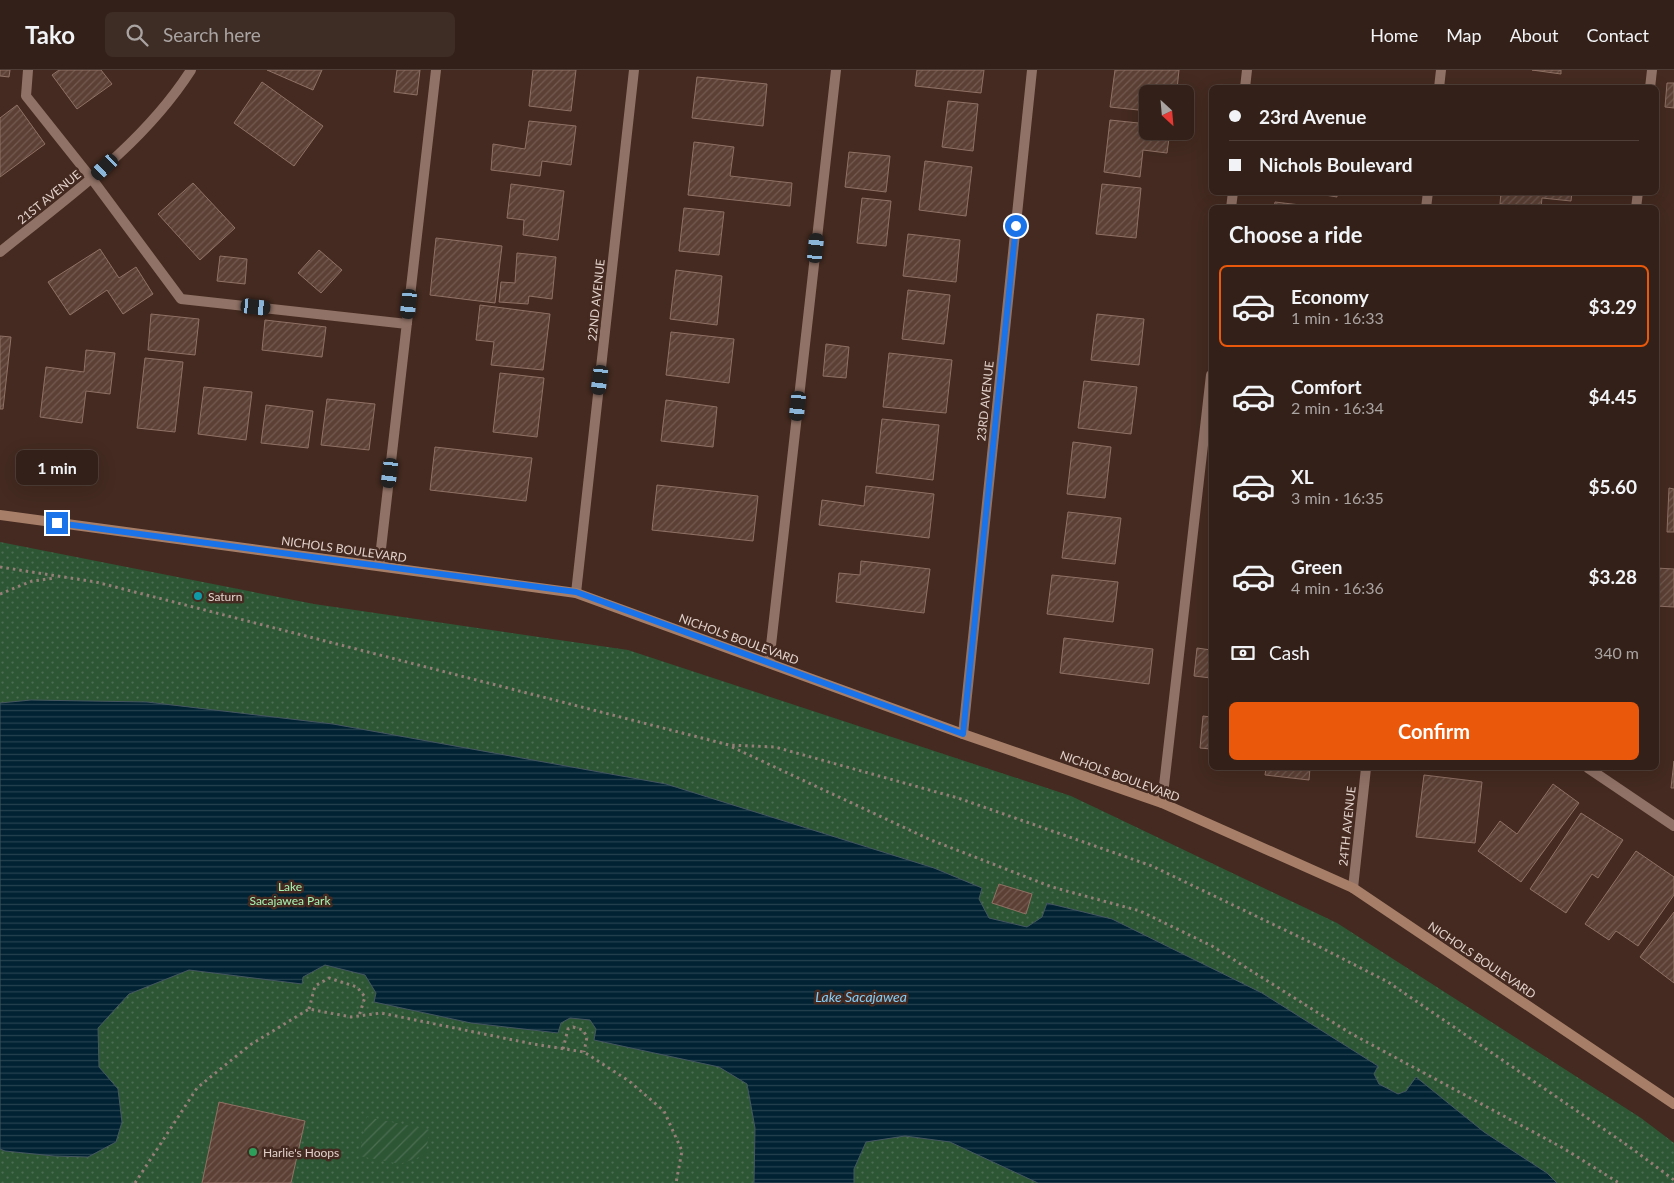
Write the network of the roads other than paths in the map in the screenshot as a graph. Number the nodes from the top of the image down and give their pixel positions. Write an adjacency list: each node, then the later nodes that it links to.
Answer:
1 (28, 70): 13 (street)
2 (191, 70): 13 (street, 21ST AVENUE)
3 (436, 70): 15 (street)
4 (634, 70): 19 (street, 22ND AVENUE)
5 (836, 70): 20 (street)
6 (1032, 70): 21 (street, 23RD AVENUE)
7 (1247, 70): 10 (street)
8 (1441, 70): 11 (street)
9 (1652, 70): 12 (street)
10 (1245, 85)
11 (1439, 85)
12 (1650, 85)
13 (92, 179): 14 (street, 21ST AVENUE); 15 (street)
14 (0, 252)
15 (407, 324): 18 (street)
16 (1209, 392): 24 (street)
17 (0, 515): 18 (main road, NICHOLS BOULEVARD)
18 (379, 566): 19 (main road, NICHOLS BOULEVARD)
19 (576, 592): 20 (main road, NICHOLS BOULEVARD)
20 (769, 663): 21 (main road, NICHOLS BOULEVARD)
21 (963, 734): 24 (main road, NICHOLS BOULEVARD)
22 (1366, 770): 26 (street, 24TH AVENUE)
23 (1591, 770): 25 (street)
24 (1162, 802): 26 (main road, NICHOLS BOULEVARD)
25 (1674, 826)
26 (1353, 888): 27 (main road, NICHOLS BOULEVARD)
27 (1674, 1104)

